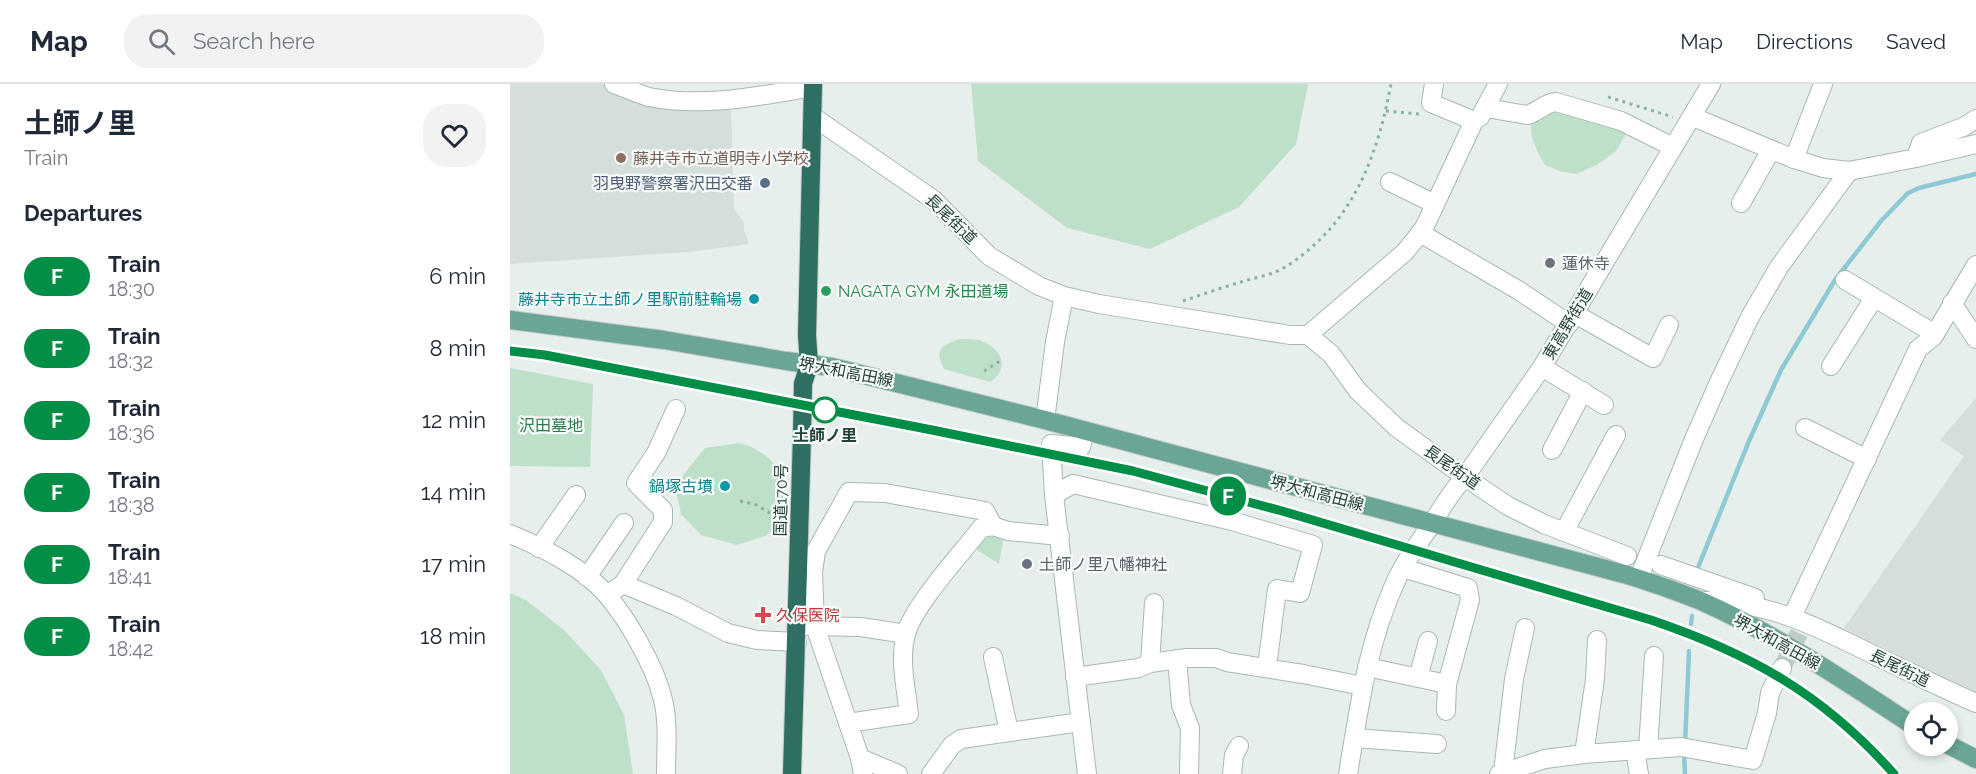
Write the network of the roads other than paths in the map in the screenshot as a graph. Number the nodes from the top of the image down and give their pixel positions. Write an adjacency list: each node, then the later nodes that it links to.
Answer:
1 (614, 84): 6 (street)
2 (1434, 84): 7 (street)
3 (1498, 84): 7 (street)
4 (1711, 84): 9 (street, 東高野街道)
5 (1823, 84): 15 (street)
6 (813, 85): 8 (highway, 国道170号)
7 (1480, 115): 12 (street); 19 (street)
8 (812, 116): 23 (street, 長尾街道); 32 (highway, 国道170号)
9 (1693, 117): 12 (street, 東高野街道); 13 (street)
10 (1976, 119): 14 (street)
11 (1976, 144): 14 (street)
12 (1673, 147): 26 (street, 東高野街道)
13 (1771, 150): 15 (street); 18 (street)
14 (1916, 158): 16 (street)
15 (1794, 159): 16 (street)
16 (1849, 171): 58 (street)
17 (1390, 182): 19 (street)
18 (1741, 203)
19 (1435, 204): 20 (street)
20 (1420, 233): 26 (street); 30 (street)
21 (1976, 265): 25 (street)
22 (1845, 280): 24 (street)
23 (1064, 296): 30 (street, 長尾街道); 38 (street)
24 (1874, 298): 29 (street); 33 (street)
25 (1952, 303): 29 (street); 31 (street)
26 (1572, 319): 28 (street); 34 (street, 東高野街道)
27 (510, 320): 32 (main road, 堺大和高田線)
28 (1669, 325)
29 (1935, 334): 43 (street)
30 (1308, 335): 44 (street, 長尾街道)
31 (1976, 339)
32 (808, 364): 38 (main road, 堺大和高田線); 65 (highway, 国道170号, bridge)
33 (1831, 366)
34 (1542, 367): 35 (street); 44 (street, 東高野街道)
35 (1583, 391): 36 (street); 42 (street)
36 (1604, 405)
37 (676, 409): 59 (street)
38 (1046, 420): 40 (main road, 堺大和高田線)
39 (1805, 429): 43 (street)
40 (1085, 431): 46 (street); 48 (main road, 堺大和高田線)
41 (1616, 435): 50 (street)
42 (1552, 450)
43 (1867, 459): 63 (street)
44 (1466, 477): 48 (street, 東高野街道); 50 (street, 長尾街道)
45 (576, 495): 53 (street)
46 (1054, 495): 52 (street); 73 (street)
47 (624, 523): 57 (street)
48 (1432, 523): 56 (street, 東高野街道); 58 (main road, 堺大和高田線)
49 (993, 526): 52 (street); 65 (street); 66 (street)
50 (1564, 532): 54 (street, 長尾街道)
51 (510, 534): 53 (street)
52 (1060, 536): 76 (street)
53 (539, 548): 57 (street)
54 (1627, 556)
55 (1660, 565): 63 (street, 長尾街道)
56 (1403, 568): 74 (street, 東高野街道); 78 (street)
57 (587, 577): 60 (street)
58 (1639, 578): 61 (main road, 堺大和高田線)
59 (623, 584): 60 (street); 65 (street)
60 (607, 595): 95 (street)
61 (1701, 601): 63 (street); 82 (main road, 堺大和高田線)
62 (1154, 603): 72 (street)
63 (1798, 621): 80 (street, 長尾街道)
64 (1525, 628): 94 (street)
65 (803, 631): 66 (street); 84 (street); 96 (highway, 国道170号)
66 (906, 634): 84 (street)
67 (1597, 640): 91 (street)
68 (1428, 641): 77 (street)
69 (1654, 656): 89 (street)
70 (993, 657): 85 (street)
71 (1177, 659): 72 (street); 73 (street); 100 (street)
72 (1150, 663): 76 (street)
73 (1267, 667): 79 (street)
74 (1367, 667): 77 (street); 79 (street, 東高野街道)
75 (1782, 668): 89 (street)
76 (1075, 677): 83 (street)
77 (1418, 678): 78 (street)
78 (1447, 684): 81 (street)
79 (1362, 686): 86 (street, 東高野街道)
80 (1976, 703)
81 (1446, 711)
82 (1904, 719)
83 (1082, 722): 85 (street); 99 (street)
84 (848, 723): 93 (street)
85 (1009, 732): 98 (street)
86 (1354, 738): 87 (street); 102 (street, 東高野街道)
87 (1437, 744)
88 (1239, 746): 101 (street)
89 (1642, 749): 91 (street); 103 (street)
90 (1958, 750): 92 (main road)
91 (1584, 754): 94 (street)
92 (1976, 759)
93 (861, 766): 97 (street)
94 (1501, 773)
95 (666, 774)
96 (792, 774)
97 (898, 774)
98 (931, 774)
99 (1087, 774)
100 (1189, 774)
101 (1232, 774)
102 (1348, 774)
103 (1639, 774)

